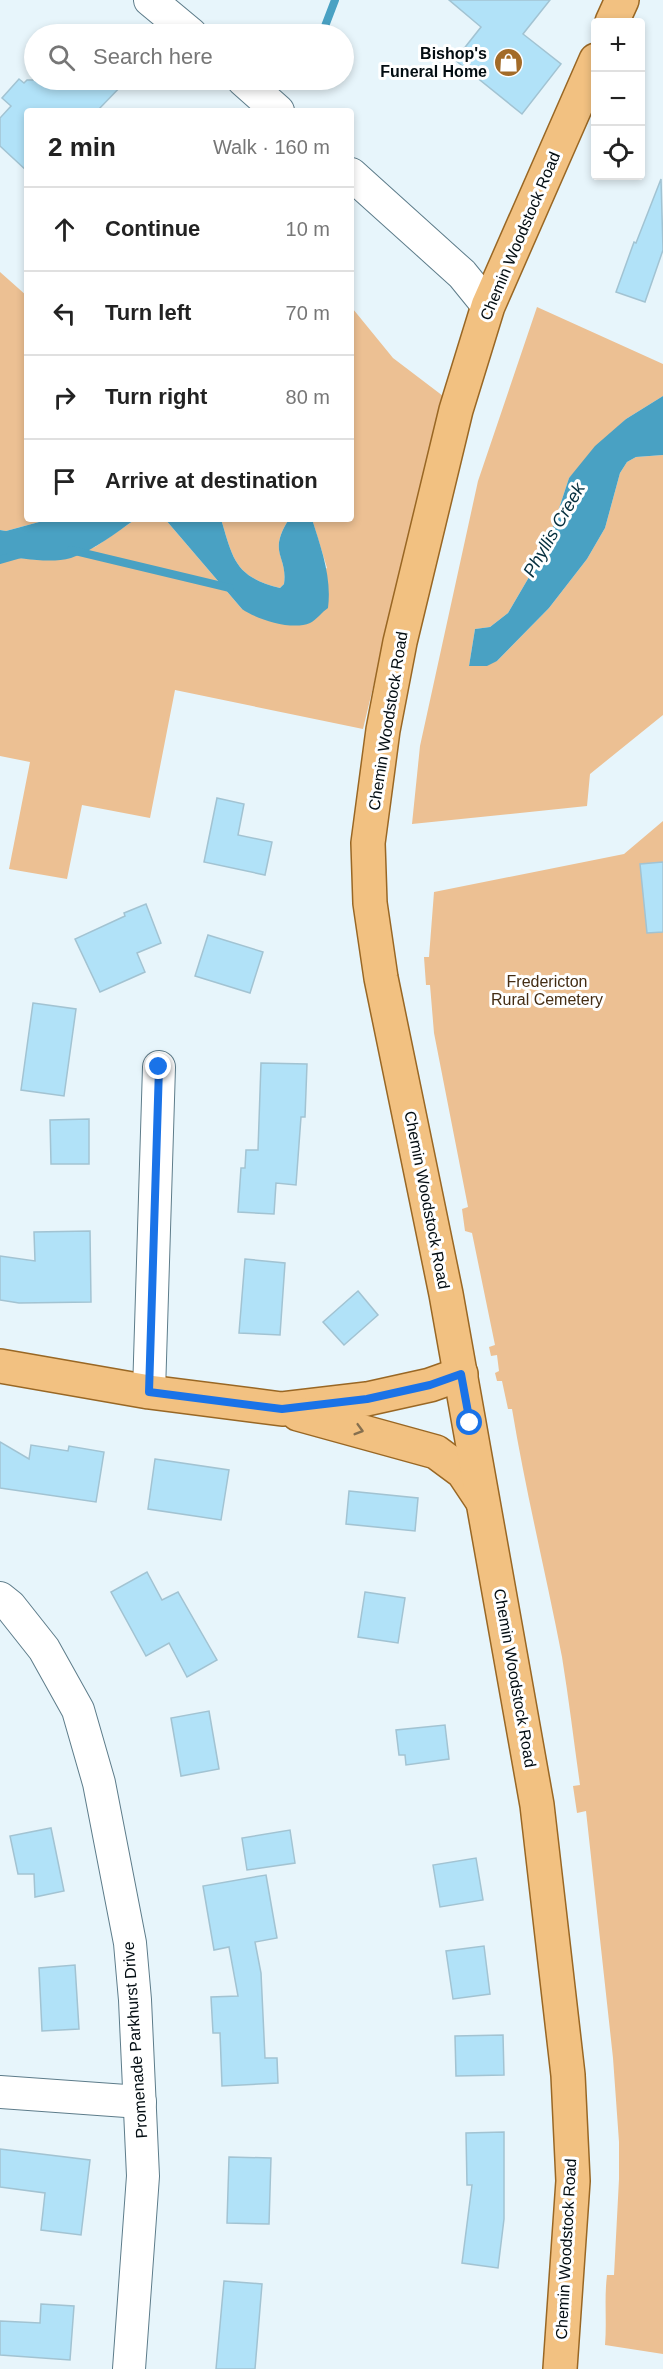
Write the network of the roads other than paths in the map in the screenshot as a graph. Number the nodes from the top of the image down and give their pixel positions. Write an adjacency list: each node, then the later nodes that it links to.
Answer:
1 (150, 0): 4 (street)
2 (622, 0): 3 (main road)
3 (614, 18)
4 (179, 24)
5 (591, 71): 9 (main road, Chemin Woodstock Road)
6 (254, 90): 7 (street)
7 (275, 108)
8 (354, 177): 9 (street)
9 (488, 306): 12 (main road, Chemin Woodstock Road)
10 (159, 1067): 13 (street)
11 (0, 1366): 13 (main road)
12 (461, 1374): 14 (main road); 15 (main road, Chemin Woodstock Road)
13 (149, 1392): 14 (main road)
14 (282, 1409): 15 (main road, one-way to 15)
15 (484, 1503): 20 (main road, Chemin Woodstock Road)
16 (0, 1598): 18 (street, Promenade Parkhurst Drive)
17 (0, 2092): 18 (street)
18 (140, 2102): 19 (street, Promenade Parkhurst Drive)
19 (129, 2369)
20 (560, 2369)

